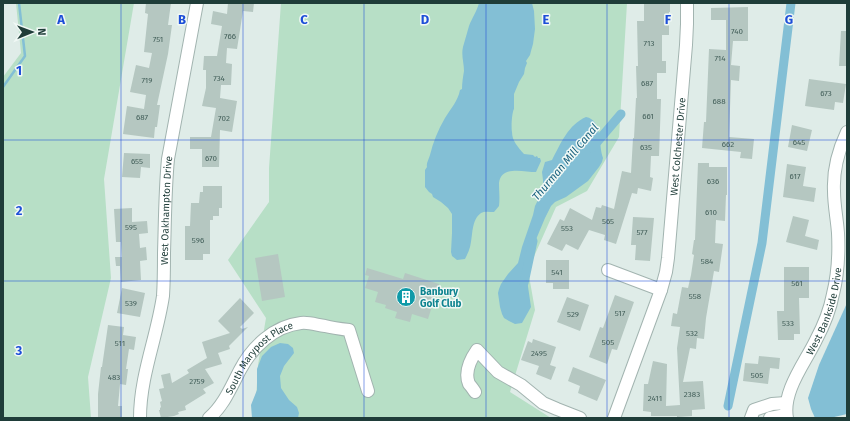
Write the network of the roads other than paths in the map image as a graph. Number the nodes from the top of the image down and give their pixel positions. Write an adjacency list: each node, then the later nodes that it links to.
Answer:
1 (197, 3): 9 (street, West Oakhampton Drive)
2 (687, 3): 5 (street, West Colchester Drive)
3 (847, 132): 8 (street, West Bankside Drive)
4 (608, 270): 5 (street)
5 (661, 290): 12 (street, West Colchester Drive)
6 (368, 391): 10 (street, South Marypost Place)
7 (475, 392): 11 (street)
8 (786, 412): 13 (street); 14 (street)
9 (140, 418)
10 (209, 418)
11 (580, 418)
12 (614, 418)
13 (751, 418)
14 (770, 418)

